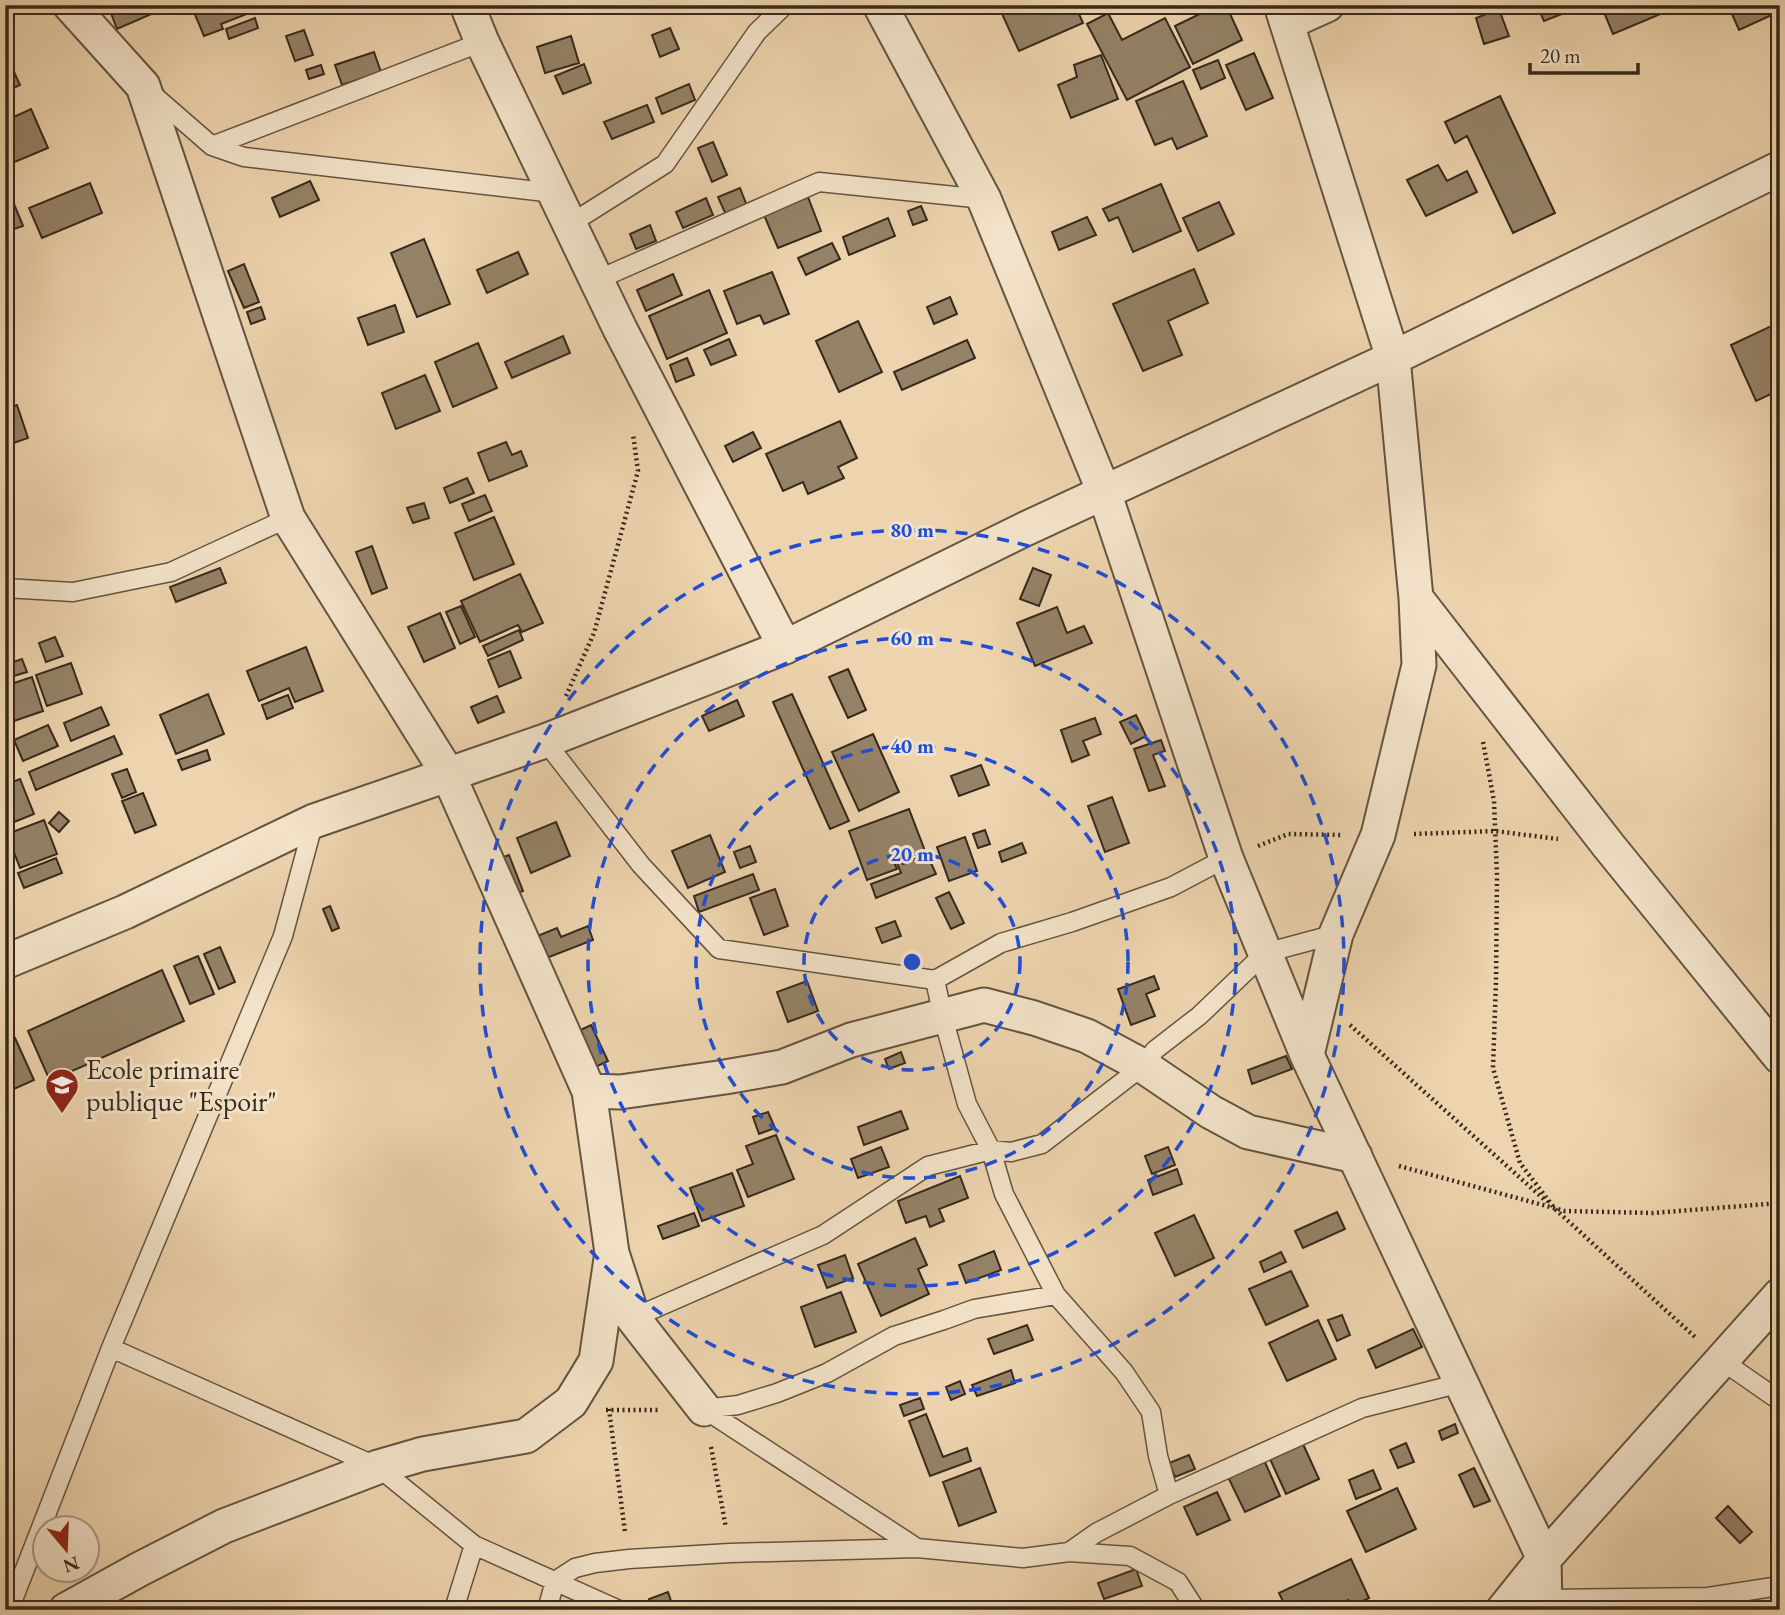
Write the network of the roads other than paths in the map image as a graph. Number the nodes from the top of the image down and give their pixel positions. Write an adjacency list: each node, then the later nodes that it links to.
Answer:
1 (69, 5): 8 (street)
2 (467, 5): 7 (street)
3 (785, 5): 13 (lane)
4 (880, 5): 12 (street)
5 (1327, 5): 6 (street)
6 (1284, 14): 15 (street)
7 (482, 42): 9 (lane); 11 (street)
8 (143, 86): 9 (lane); 17 (street)
9 (212, 146): 11 (lane)
10 (1780, 167): 15 (street)
11 (554, 193): 13 (street)
12 (984, 199): 14 (lane); 16 (street)
13 (570, 224): 14 (street)
14 (597, 280): 20 (street)
15 (1393, 358): 16 (street); 19 (street)
16 (1104, 492): 20 (street); 24 (street)
17 (288, 518): 18 (lane); 22 (street)
18 (5, 588)
19 (1416, 598): 25 (street); 31 (street)
20 (785, 647): 21 (street)
21 (545, 741): 22 (street); 28 (lane)
22 (448, 774): 23 (street); 33 (street)
23 (314, 821): 27 (street); 40 (lane)
24 (1226, 858): 26 (street); 28 (lane)
25 (1336, 934): 26 (lane); 30 (street)
26 (1265, 953): 30 (street); 32 (lane)
27 (5, 962)
28 (934, 980): 29 (lane)
29 (943, 1017): 32 (street); 33 (street); 34 (lane)
30 (1307, 1055): 35 (street)
31 (1780, 1057)
32 (1143, 1066): 34 (lane); 35 (street)
33 (589, 1091): 36 (street)
34 (991, 1150): 37 (lane); 39 (lane)
35 (1354, 1156): 42 (street)
36 (612, 1253): 39 (street); 45 (street)
37 (1056, 1295): 44 (lane); 46 (lane)
38 (1780, 1295): 41 (street)
39 (633, 1318): 44 (street)
40 (111, 1348): 45 (lane); 54 (lane)
41 (1721, 1360): 43 (lane); 50 (street)
42 (1461, 1382): 46 (lane); 50 (street)
43 (1780, 1401)
44 (704, 1409): 48 (lane)
45 (379, 1467): 47 (lane); 55 (street)
46 (1169, 1495): 49 (lane)
47 (474, 1545): 51 (lane); 56 (lane)
48 (917, 1548): 49 (lane); 51 (lane)
49 (1069, 1552): 59 (lane)
50 (1544, 1559): 53 (street); 60 (street)
51 (555, 1581): 57 (lane); 58 (lane)
52 (1780, 1586): 53 (lane)
53 (1545, 1605)
54 (9, 1610)
55 (66, 1610)
56 (460, 1610)
57 (547, 1610)
58 (619, 1610)
59 (1196, 1610)
60 (1503, 1610)

